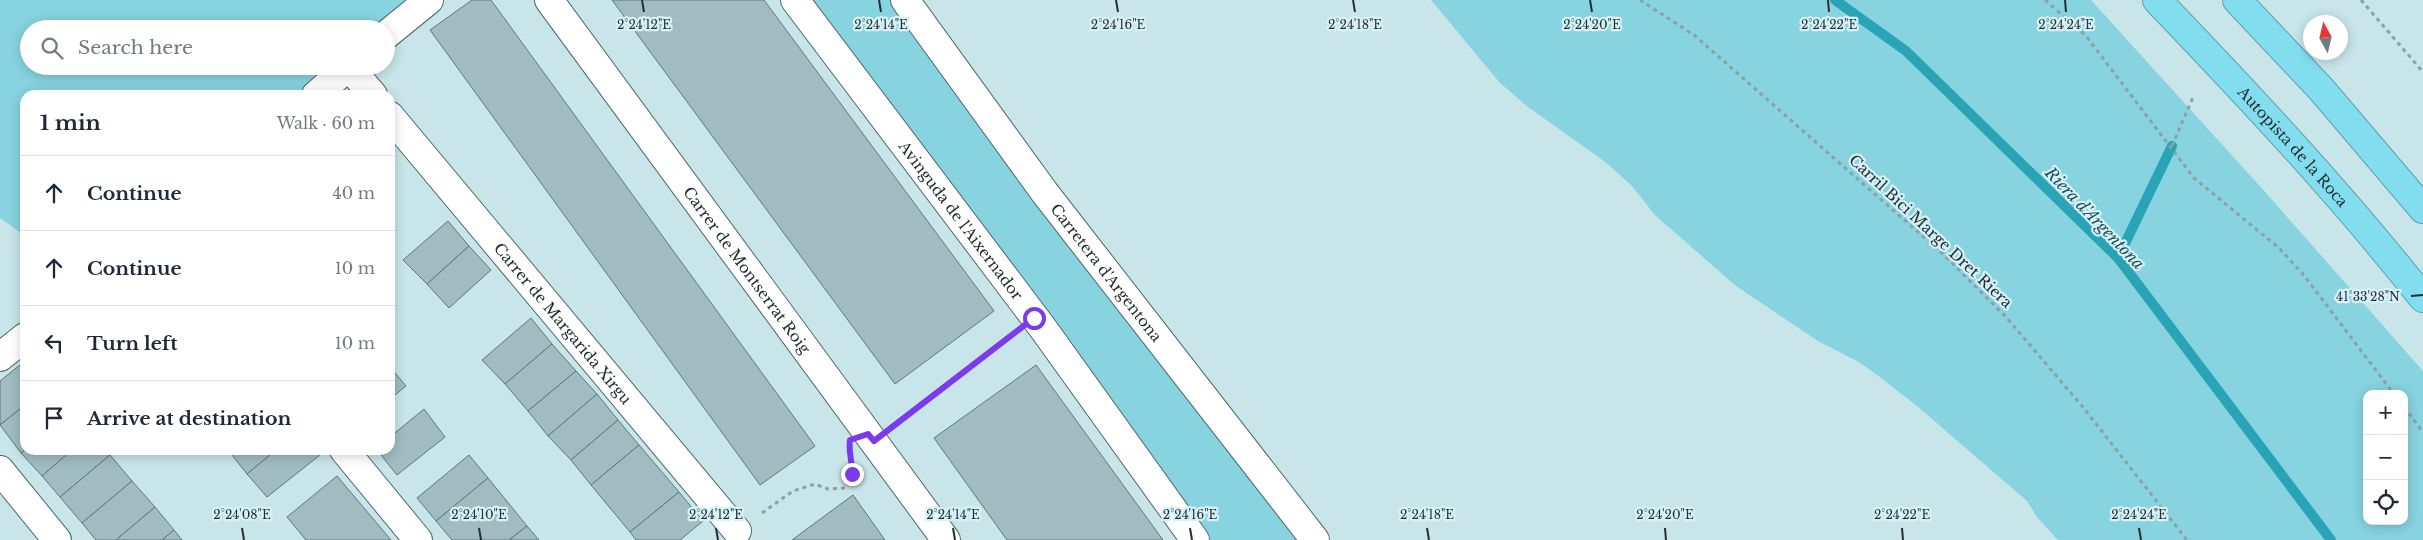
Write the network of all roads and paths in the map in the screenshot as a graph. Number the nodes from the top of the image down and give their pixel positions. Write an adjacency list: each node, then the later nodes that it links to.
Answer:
1 (428, 0): 10 (street)
2 (549, 0): 27 (street, Carrer de Montserrat Roig)
3 (795, 0): 21 (street, Avinguda de l'Aixernador)
4 (905, 0): 35 (street, Carretera d'Argentona)
5 (1640, 0): 36 (path, Carril Bici Marge Dret Riera)
6 (2046, 0): 18 (path)
7 (2157, 0): 20 (highway, Autopista de la Roca)
8 (2236, 0): 19 (highway)
9 (2361, 0): 11 (path)
10 (395, 28)
11 (2423, 72)
12 (339, 75): 14 (street)
13 (356, 75): 15 (street)
14 (322, 90)
15 (369, 90)
16 (2194, 95): 18 (path)
17 (395, 122): 30 (street, Carrer de Margarida Xirgu)
18 (2172, 146): 24 (path)
19 (2423, 209)
20 (2423, 298)
21 (1034, 318): 27 (path); 34 (street, Avinguda de l'Aixernador)
22 (20, 341): 23 (street)
23 (0, 357)
24 (2391, 390)
25 (2408, 412): 26 (path)
26 (2423, 432)
27 (871, 437): 30 (path); 33 (street, Carrer de Montserrat Roig)
28 (348, 455): 32 (street)
29 (0, 470): 31 (street)
30 (736, 531)
31 (57, 540)
32 (418, 540)
33 (946, 540)
34 (1195, 540)
35 (1315, 540)
36 (2187, 540)

